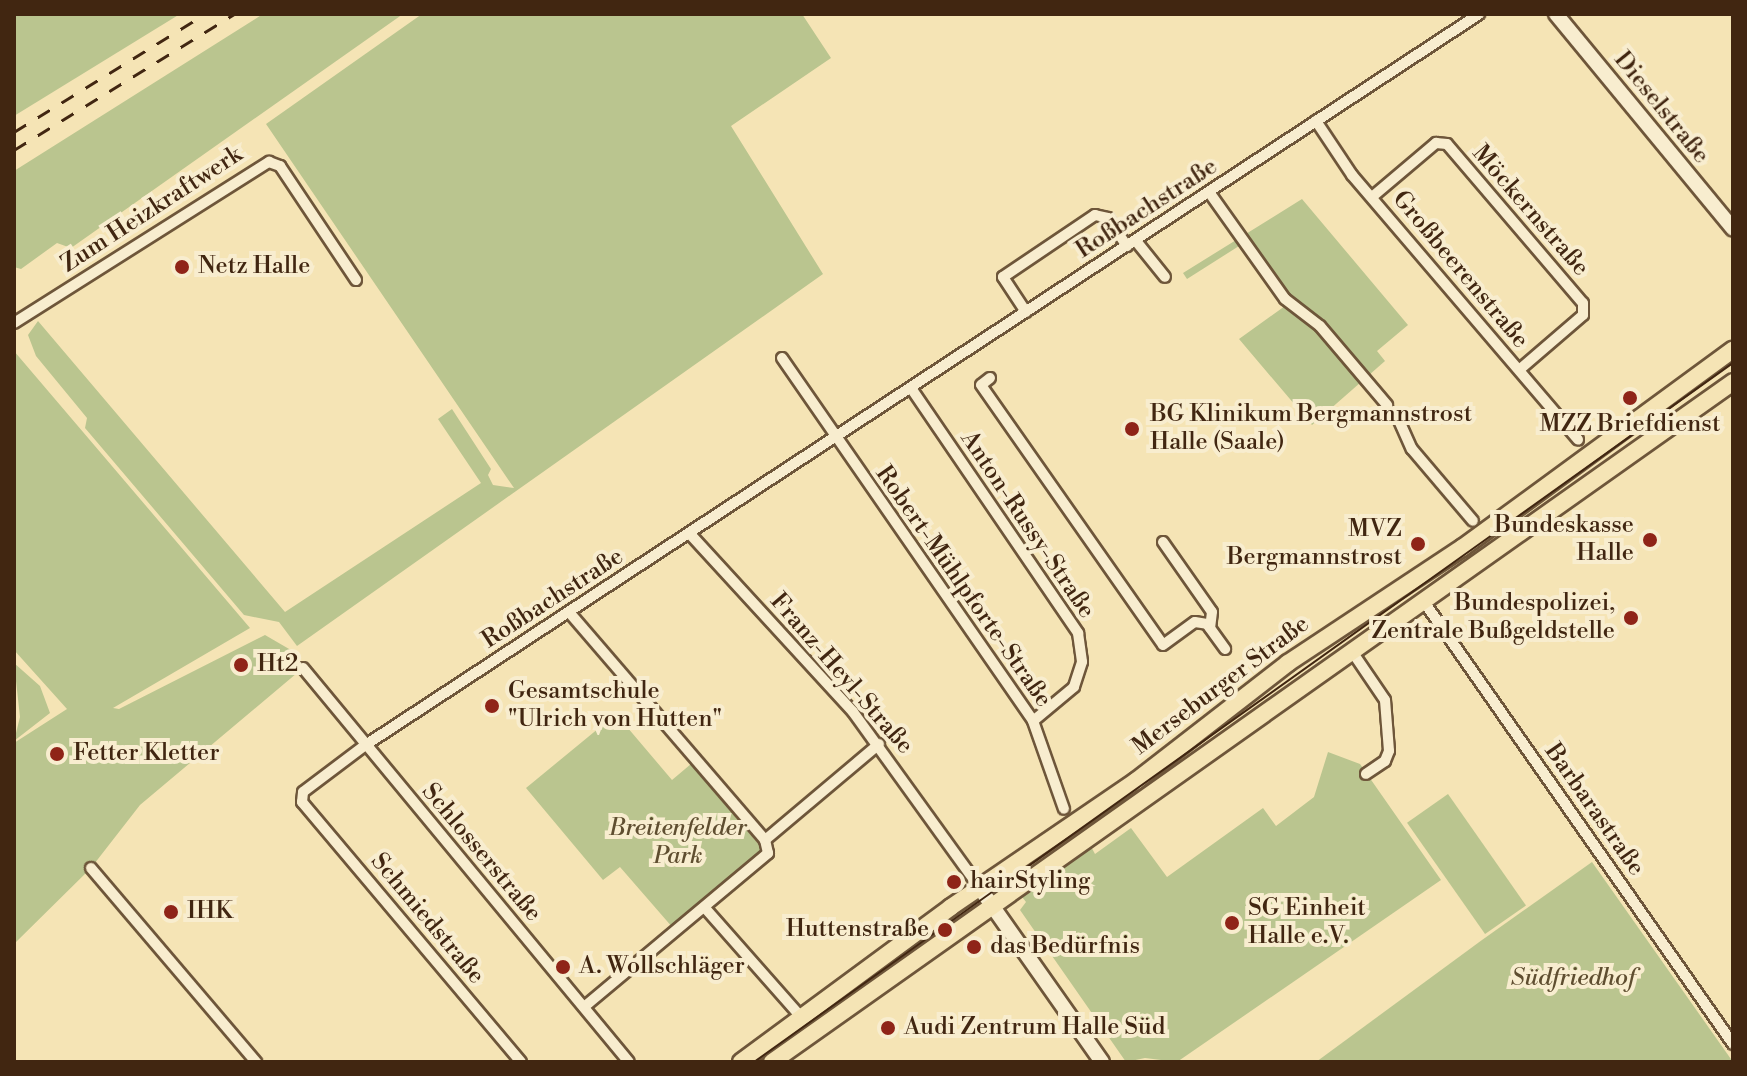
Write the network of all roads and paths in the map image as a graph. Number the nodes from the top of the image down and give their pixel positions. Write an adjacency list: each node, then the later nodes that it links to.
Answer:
1 (1479, 14): 3 (street, Roßbachstraße)
2 (1556, 14): 6 (street, Dieselstraße)
3 (1316, 121): 4 (street, Roßbachstraße); 5 (street, Großbeerenstraße)
4 (1209, 192): 7 (street, Roßbachstraße); 18 (street)
5 (1372, 197): 14 (street, Großbeerenstraße); 14 (street, Möckernstraße)
6 (1733, 229)
7 (1131, 244): 8 (street); 10 (street, Roßbachstraße); 10 (street)
8 (1165, 277)
9 (356, 280): 11 (street, Zum Heizkraftwerk)
10 (1026, 312): 17 (street, Roßbachstraße)
11 (14, 323)
12 (1733, 350): 39 (main road, Merseburger Straße)
13 (782, 358): 20 (street)
14 (1519, 370): 21 (street, Großbeerenstraße)
15 (990, 378): 27 (street)
16 (1733, 382): 25 (main road, Merseburger Straße)
17 (911, 388): 20 (street, Roßbachstraße); 31 (street, Anton-Russy-Straße)
18 (1387, 405)
19 (1397, 416): 22 (street)
20 (836, 437): 23 (street, Roßbachstraße); 31 (street, Robert-Mühlpforte-Straße)
21 (1578, 440)
22 (1473, 521)
23 (690, 534): 26 (street, Roßbachstraße); 32 (street, Franz-Heyl-Straße)
24 (1163, 542): 27 (street)
25 (1422, 599): 29 (main road, Merseburger Straße); 44 (street, Barbarastraße)
26 (569, 612): 33 (street, Roßbachstraße); 37 (street)
27 (1210, 628): 28 (street)
28 (1225, 649)
29 (1351, 650): 34 (street); 40 (main road, Merseburger Straße)
30 (303, 668): 33 (street, Schlosserstraße)
31 (1033, 721): 36 (street, Robert-Mühlpforte-Straße)
32 (879, 744): 37 (street); 39 (street, Franz-Heyl-Straße)
33 (364, 746): 35 (street, Roßbachstraße); 42 (street, Schlosserstraße)
34 (1366, 774)
35 (302, 802): 46 (street, Schmiedstraße)
36 (1064, 809)
37 (765, 840): 41 (street)
38 (91, 868): 45 (street)
39 (979, 887): 40 (street); 43 (main road, Merseburger Straße)
40 (993, 907): 49 (main road, Merseburger Straße); 50 (street)
41 (705, 908): 42 (street); 43 (street)
42 (584, 1007): 47 (street, Schlosserstraße)
43 (802, 1018): 48 (main road, Merseburger Straße)
44 (1733, 1044)
45 (256, 1062)
46 (521, 1062)
47 (629, 1062)
48 (741, 1062)
49 (772, 1062)
50 (1102, 1062)

